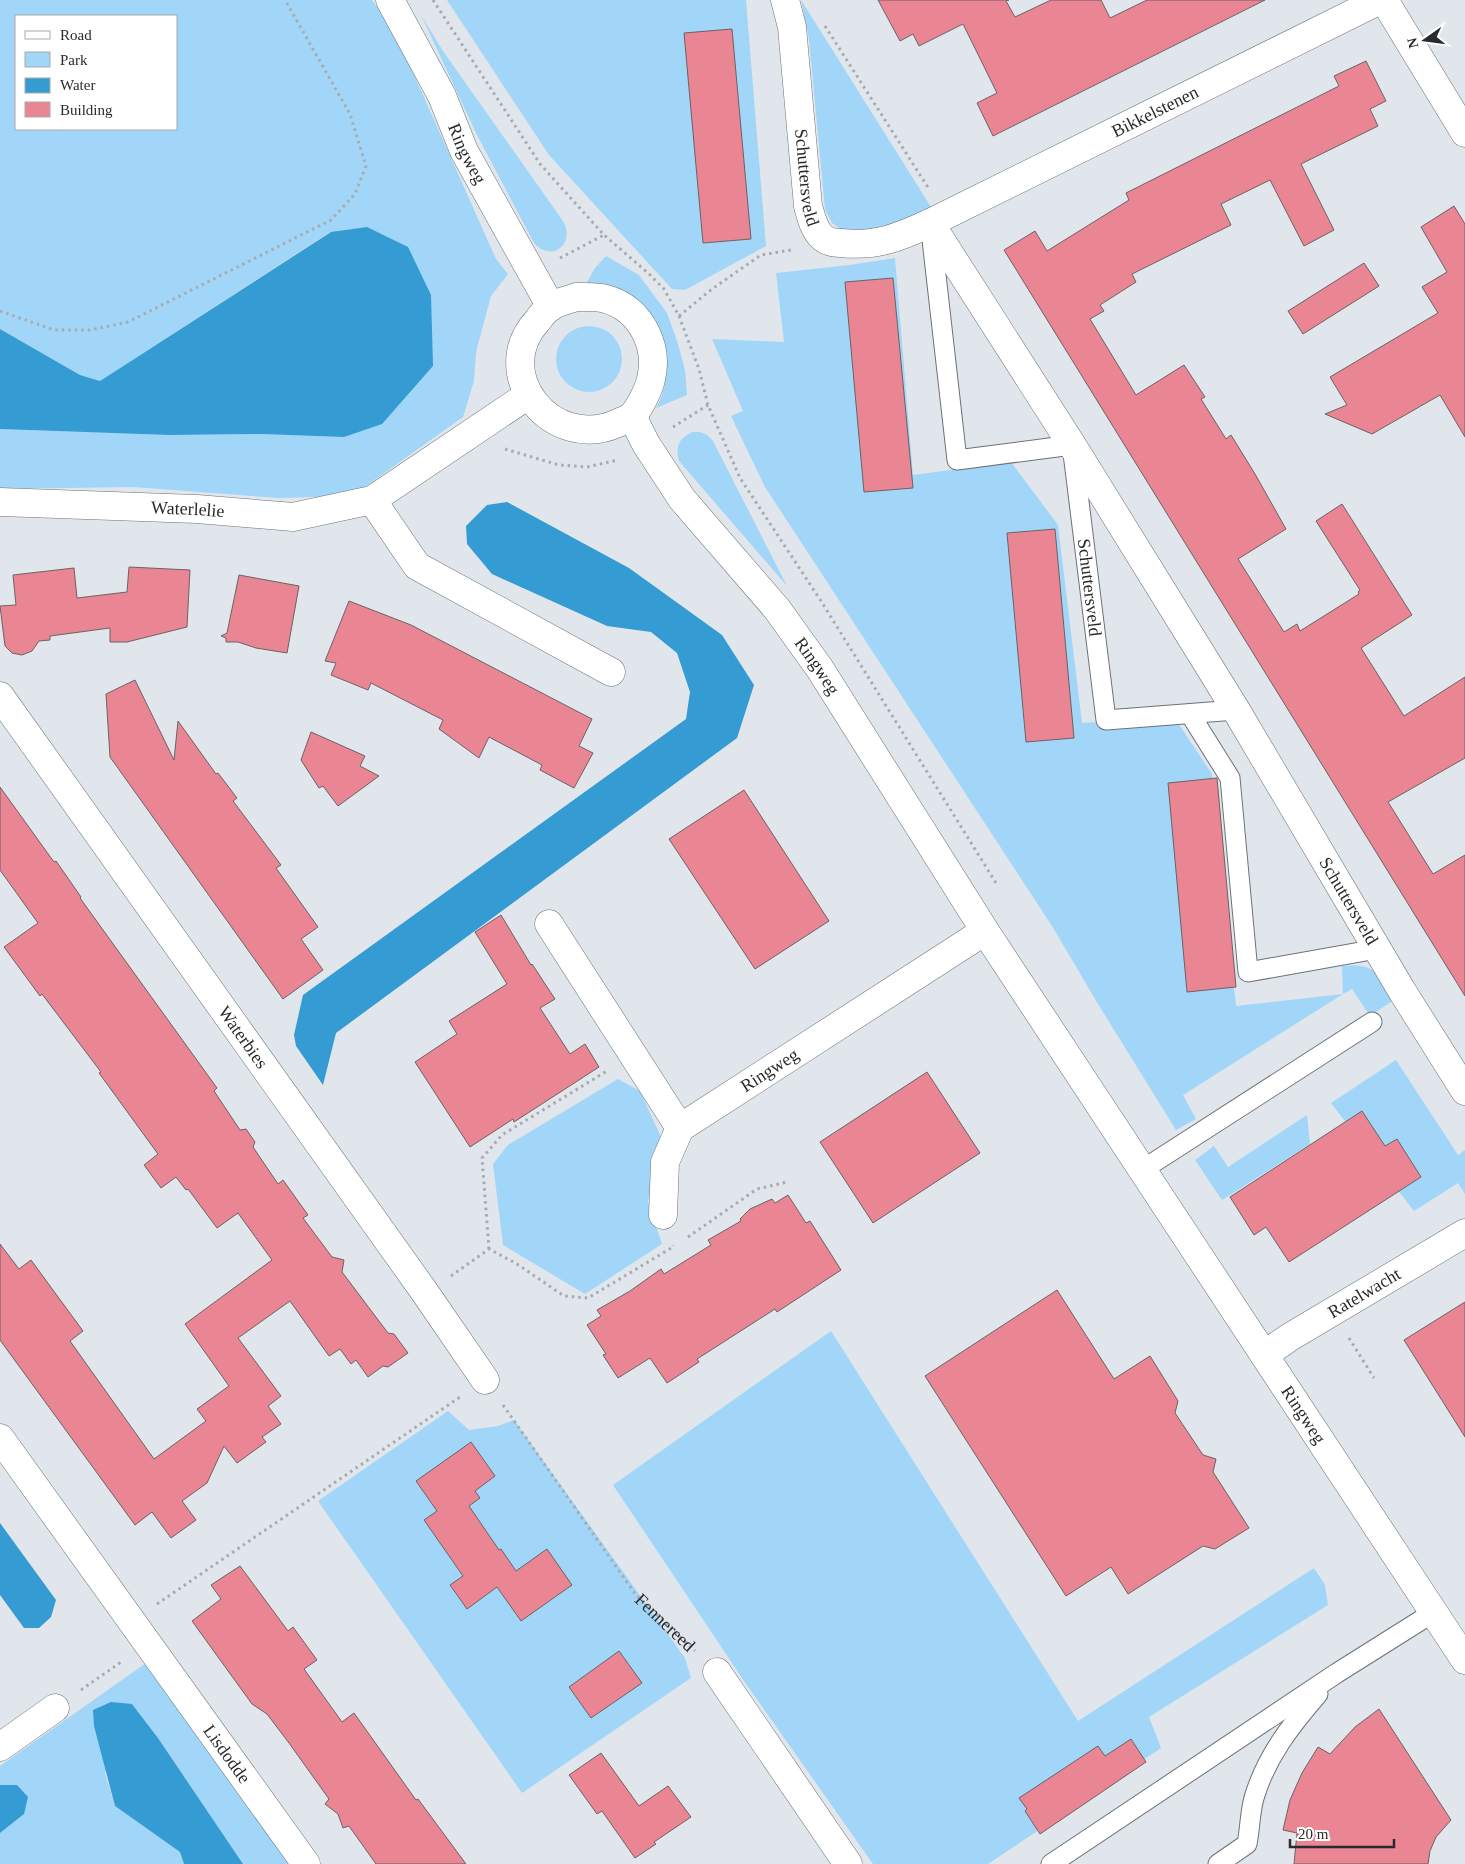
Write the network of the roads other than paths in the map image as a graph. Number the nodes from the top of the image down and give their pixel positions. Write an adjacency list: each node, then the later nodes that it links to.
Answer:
1 (390, 0): 7 (street, Ringweg)
2 (785, 0): 6 (street, Schuttersveld)
3 (1380, 0): 6 (street, Bikkelstenen)
4 (1384, 0): 5 (street)
5 (1465, 133)
6 (938, 219): 10 (street, Schuttersveld); 10 (lane)
7 (550, 306): 8 (street); 9 (street)
8 (528, 395): 9 (street); 11 (street, Waterlelie)
9 (632, 416): 18 (street, Ringweg)
10 (1072, 445): 15 (street, Schuttersveld); 16 (lane, Schuttersveld)
11 (372, 500): 12 (street, Waterlelie); 13 (street)
12 (0, 502)
13 (611, 672)
14 (0, 696): 27 (street, Waterbies)
15 (1236, 710): 16 (lane, Schuttersveld); 19 (street, Schuttersveld)
16 (1190, 714): 19 (lane)
17 (549, 924): 22 (street)
18 (985, 931): 22 (street, Ringweg); 23 (street, Ringweg)
19 (1377, 949): 21 (street, Schuttersveld)
20 (1372, 1022): 23 (lane)
21 (1465, 1091)
22 (680, 1128): 24 (street)
23 (1142, 1170): 26 (street, Ringweg)
24 (663, 1215)
25 (1465, 1233): 26 (street, Ratelwacht)
26 (1264, 1355): 29 (street, Ringweg)
27 (485, 1380)
28 (0, 1438): 35 (street, Lisdodde)
29 (1434, 1612): 30 (street, Ringweg); 32 (lane)
30 (1465, 1660)
31 (717, 1672): 36 (street)
32 (1338, 1673): 37 (lane); 38 (lane)
33 (55, 1708): 34 (street)
34 (0, 1747)
35 (306, 1864)
36 (848, 1864)
37 (1051, 1864)
38 (1218, 1864)

